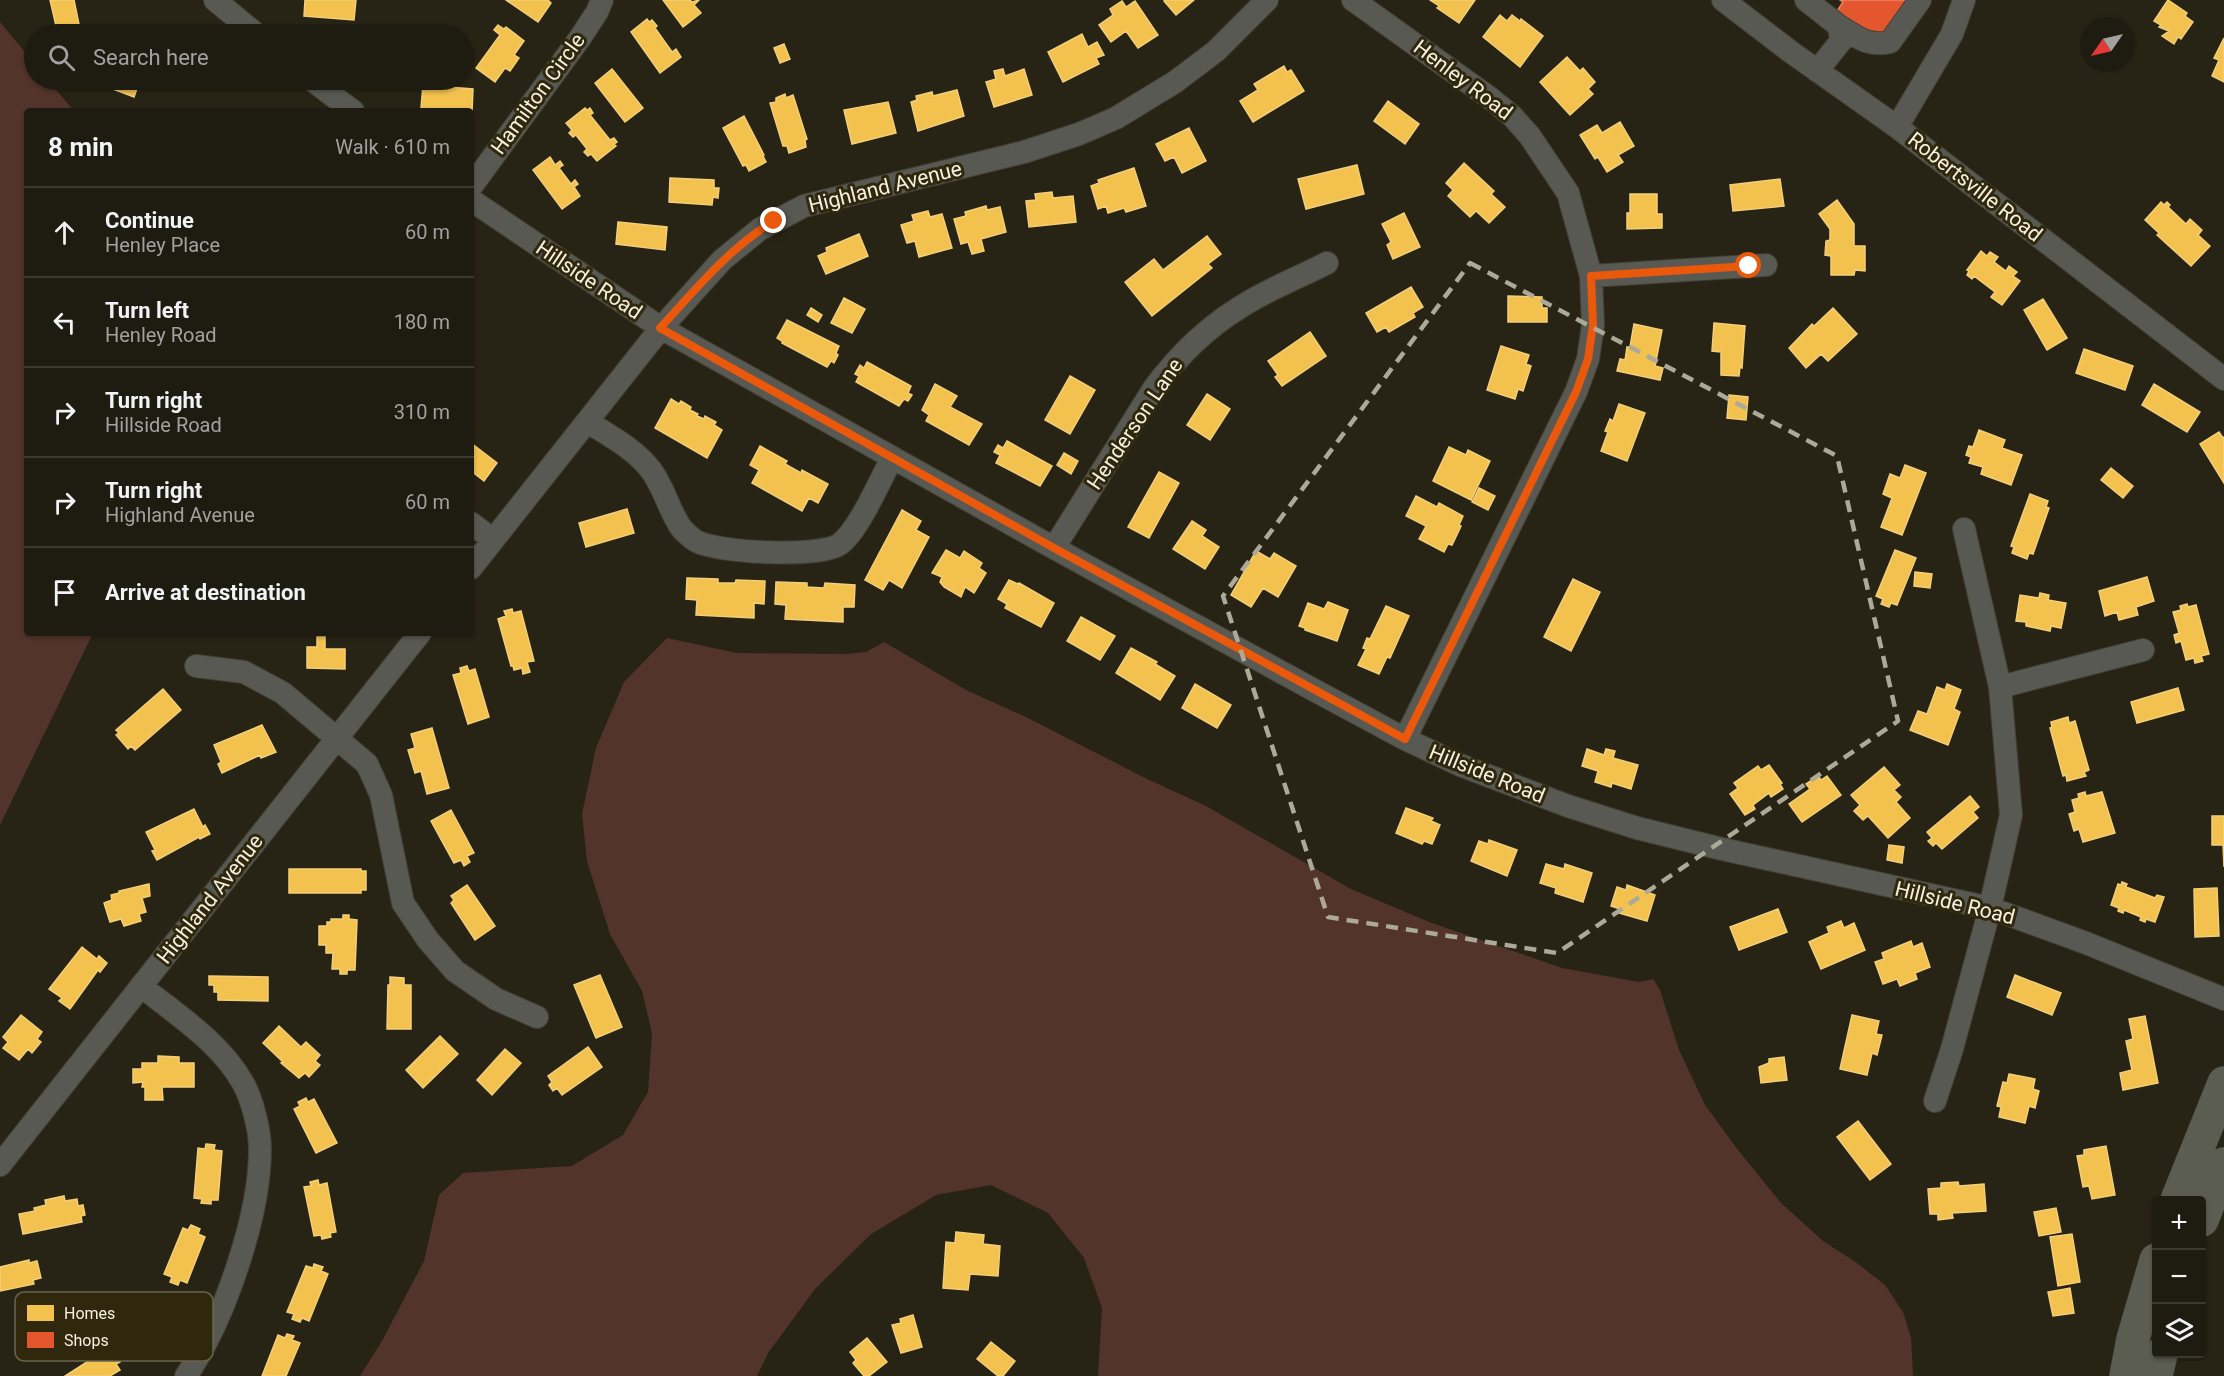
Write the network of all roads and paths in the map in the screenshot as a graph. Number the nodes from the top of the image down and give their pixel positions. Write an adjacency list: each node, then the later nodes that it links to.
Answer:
1 (215, 0): 10 (street)
2 (602, 0): 16 (street, Hamilton Circle)
3 (1266, 0): 21 (street, Highland Avenue)
4 (1353, 0): 20 (street, Henley Road)
5 (1723, 0): 9 (street, Robertsville Road)
6 (1806, 0): 11 (street)
7 (1920, 0): 11 (street)
8 (1964, 0): 15 (street)
9 (1750, 8): 12 (street, Robertsville Road)
10 (244, 24)
11 (1839, 26): 12 (street)
12 (1817, 71): 15 (street, Robertsville Road)
13 (325, 90): 14 (street)
14 (349, 108)
15 (1897, 127): 22 (street, Robertsville Road)
16 (474, 183)
17 (474, 202): 21 (street, Hillside Road)
18 (1327, 263): 28 (street, Henderson Lane)
19 (1766, 265): 20 (street)
20 (1591, 276): 35 (street, Henley Road)
21 (660, 328): 23 (street, Highland Avenue); 24 (street, Hillside Road)
22 (2224, 379)
23 (588, 422): 24 (street); 27 (street, Highland Avenue)
24 (892, 458): 28 (street, Hillside Road)
25 (474, 525): 27 (street)
26 (1964, 529): 33 (street)
27 (493, 540): 29 (street, Highland Avenue)
28 (1054, 548): 35 (street, Hillside Road)
29 (474, 564)
30 (418, 636): 34 (street, Highland Avenue)
31 (2143, 650): 33 (street)
32 (195, 666): 34 (street)
33 (2000, 687): 36 (street)
34 (338, 739): 37 (street, Highland Avenue); 39 (street)
35 (1405, 739): 36 (street, Hillside Road)
36 (1990, 908): 38 (street, Hillside Road); 41 (street)
37 (141, 986): 43 (street, Highland Avenue); 47 (street)
38 (2224, 999)
39 (537, 1017)
40 (2224, 1083): 44 (highway)
41 (1935, 1101)
42 (2224, 1164): 45 (highway)
43 (0, 1165)
44 (2180, 1196)
45 (2206, 1210)
46 (2152, 1277): 51 (highway)
47 (213, 1327)
48 (2160, 1358): 52 (highway)
49 (196, 1361): 50 (street)
50 (186, 1376)
51 (2126, 1376)
52 (2156, 1376)

